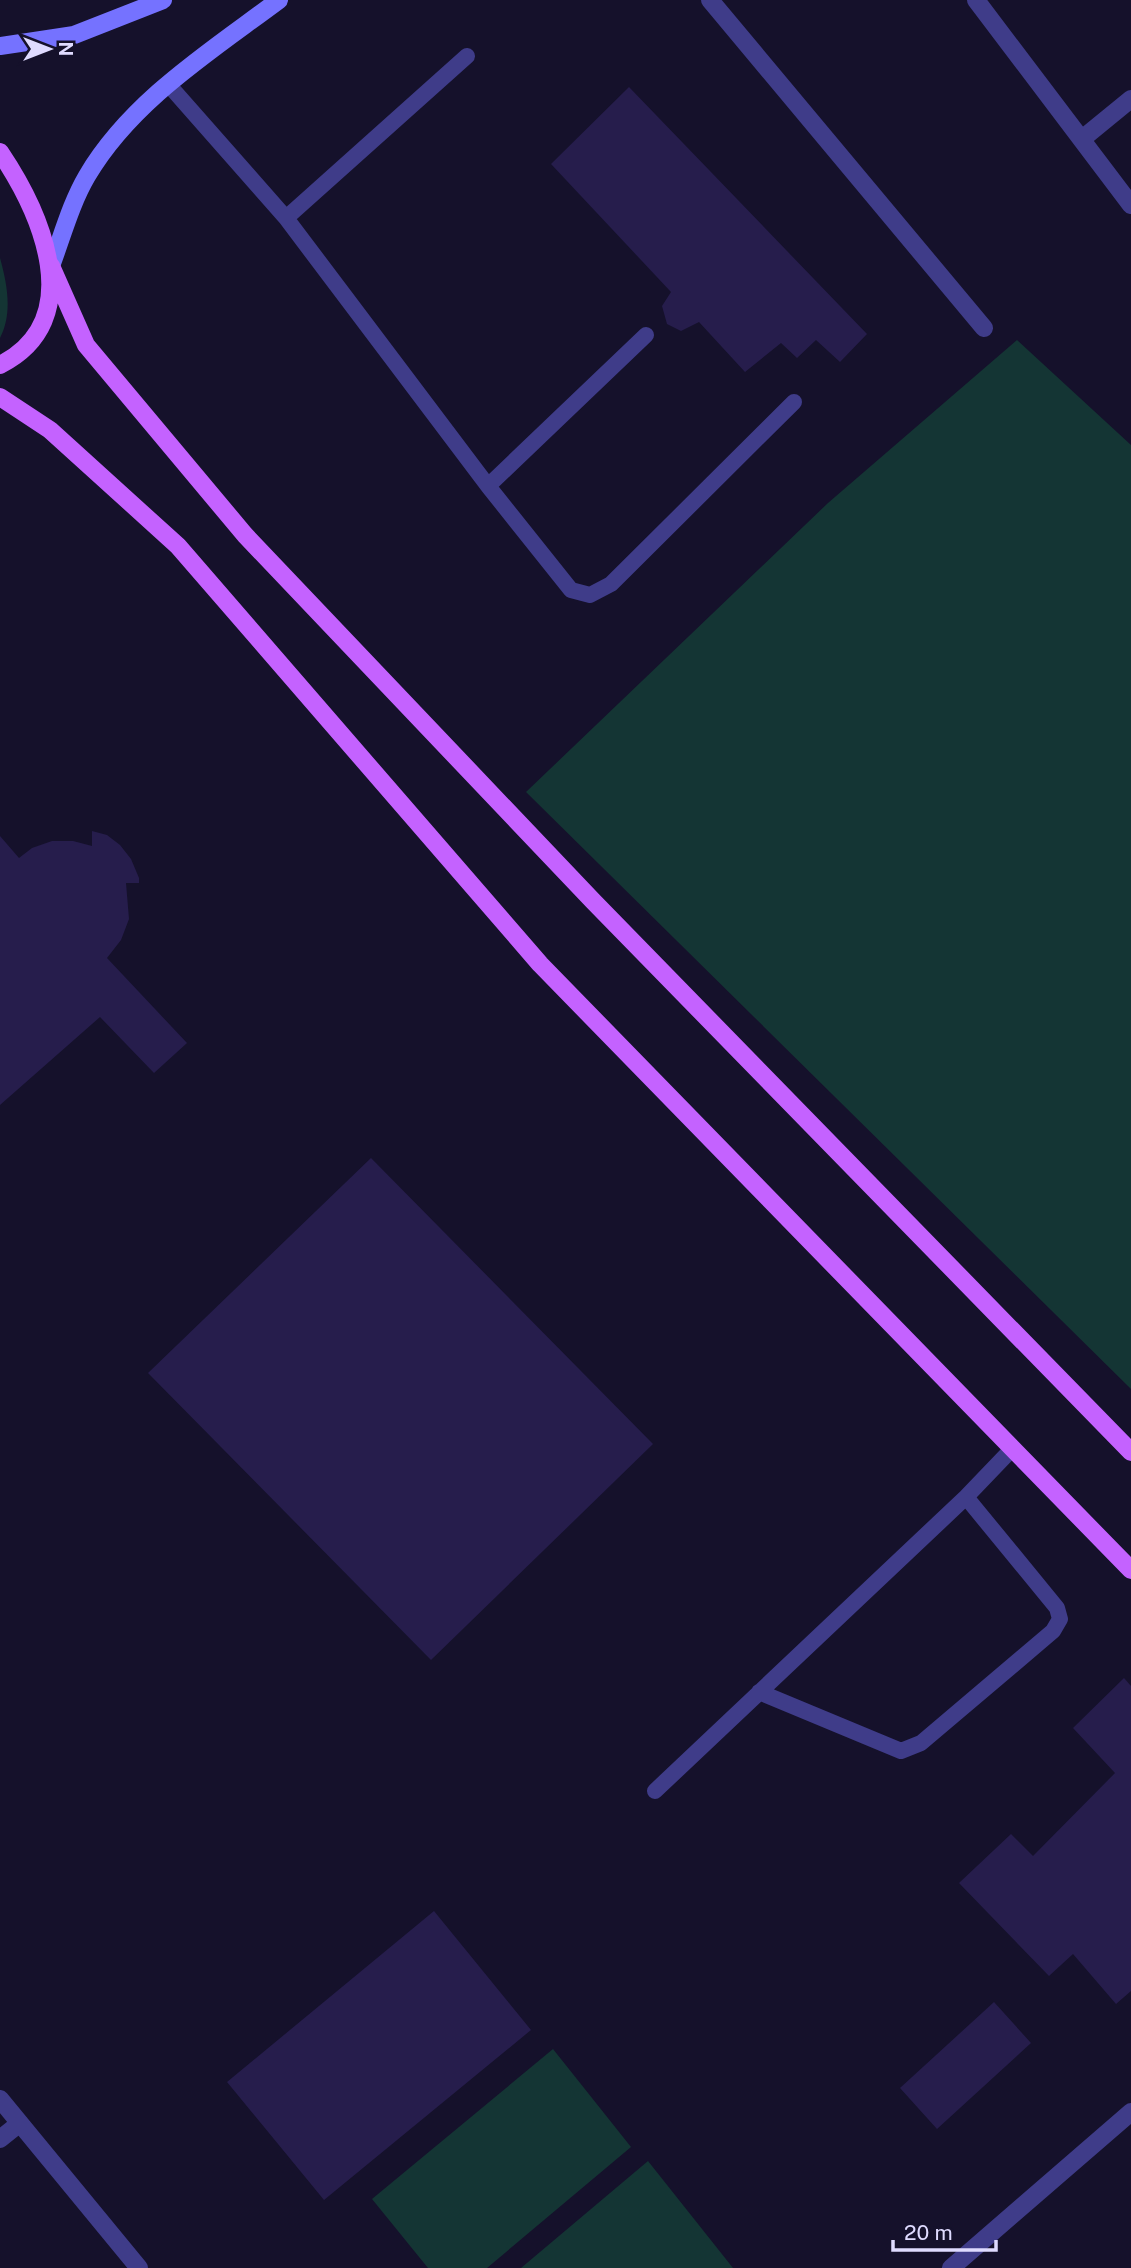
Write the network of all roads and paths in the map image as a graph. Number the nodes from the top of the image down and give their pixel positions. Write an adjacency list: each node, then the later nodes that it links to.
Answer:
1 (163, 0): 5 (main road)
2 (279, 0): 7 (main road)
3 (710, 0): 14 (street)
4 (976, 0): 9 (street)
5 (0, 46)
6 (467, 56): 12 (lane)
7 (168, 84): 12 (lane); 13 (main road)
8 (1131, 99): 9 (street)
9 (1082, 139): 11 (street)
10 (0, 152): 13 (main road)
11 (1131, 205)
12 (286, 218): 19 (lane)
13 (51, 266): 16 (main road); 21 (main road)
14 (984, 328)
15 (646, 335): 19 (lane)
16 (0, 365)
17 (0, 397): 20 (main road)
18 (794, 402): 19 (lane)
19 (488, 486)
20 (1013, 1448): 22 (lane); 23 (main road)
21 (1131, 1452)
22 (966, 1497): 24 (lane); 24 (lane)
23 (1131, 1570)
24 (759, 1692): 25 (lane)
25 (655, 1791)
26 (0, 2099): 28 (street)
27 (1131, 2112): 31 (street)
28 (20, 2123): 29 (street); 30 (street)
29 (0, 2139)
30 (139, 2268)
31 (951, 2268)

